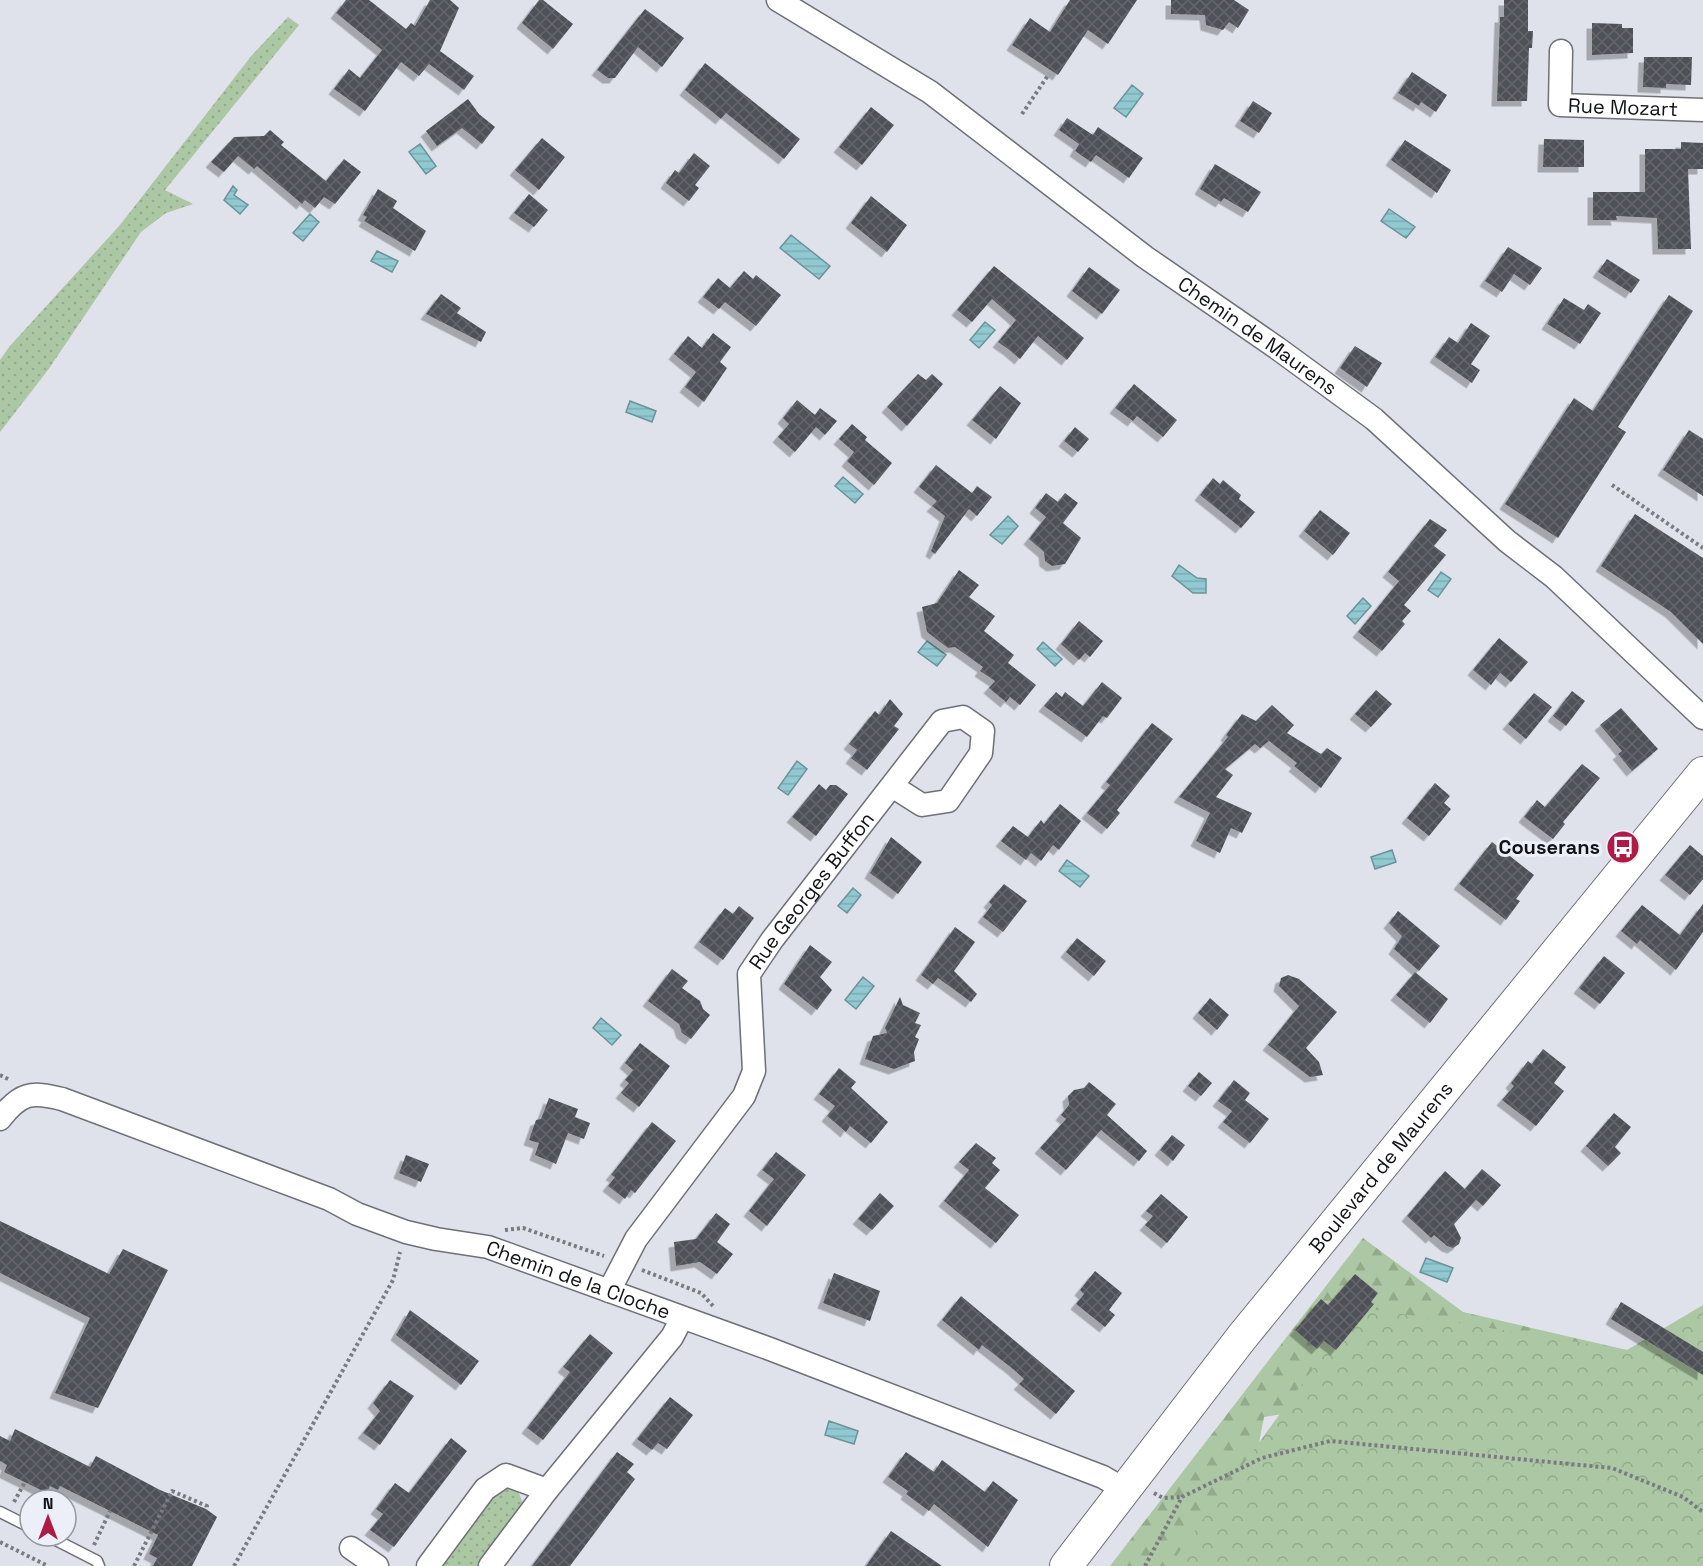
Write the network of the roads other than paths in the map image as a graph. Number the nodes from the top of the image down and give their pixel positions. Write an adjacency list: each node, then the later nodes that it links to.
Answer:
1 (778, 0): 4 (street, Chemin de Maurens)
2 (1561, 51): 3 (street, Rue Mozart)
3 (1703, 110)
4 (1703, 718)
5 (1703, 773): 11 (street, Boulevard de Maurens)
6 (892, 786): 6 (street, Rue Georges Buffon); 8 (street, Rue Georges Buffon)
7 (0, 1119): 8 (street, Chemin de la Cloche)
8 (609, 1292): 9 (street, Chemin de la Cloche)
9 (682, 1318): 10 (street); 11 (street, Chemin de la Cloche)
10 (547, 1490): 18 (street); 19 (street)
11 (1125, 1490): 20 (street, Boulevard de Maurens)
12 (4, 1514): 13 (lane)
13 (18, 1521)
14 (73, 1548): 16 (lane)
15 (351, 1548): 17 (street)
16 (99, 1566)
17 (376, 1566)
18 (428, 1566)
19 (490, 1566)
20 (1066, 1566)

